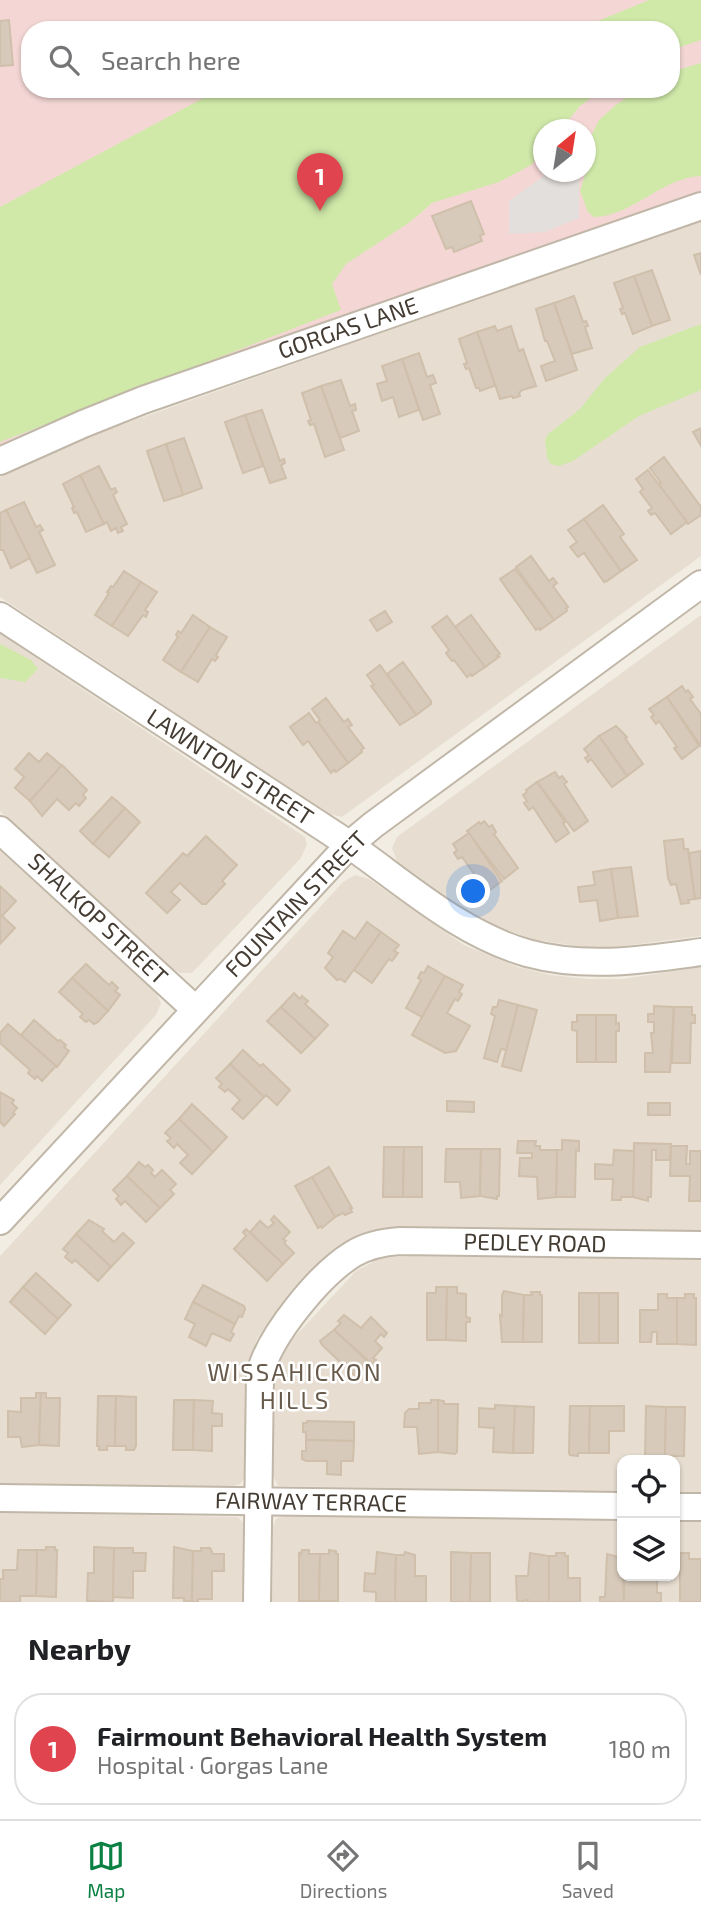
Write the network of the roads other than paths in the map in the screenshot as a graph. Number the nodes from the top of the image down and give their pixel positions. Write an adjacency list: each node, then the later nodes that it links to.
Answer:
1 (701, 206): 2 (street, GORGAS LANE)
2 (0, 461)
3 (701, 584): 6 (street, FOUNTAIN STREET)
4 (0, 616): 6 (street, LAWNTON STREET)
5 (0, 830): 8 (street, SHALKOP STREET)
6 (349, 845): 7 (street, LAWNTON STREET); 8 (street, FOUNTAIN STREET)
7 (701, 952)
8 (195, 1009): 9 (street, FOUNTAIN STREET)
9 (0, 1221)
10 (701, 1245): 12 (street, PEDLEY ROAD)
11 (0, 1498): 12 (street, FAIRWAY TERRACE)
12 (258, 1501): 13 (street, FAIRWAY TERRACE); 16 (street)
13 (617, 1506)
14 (680, 1507): 15 (street)
15 (701, 1507)
16 (257, 1602)

